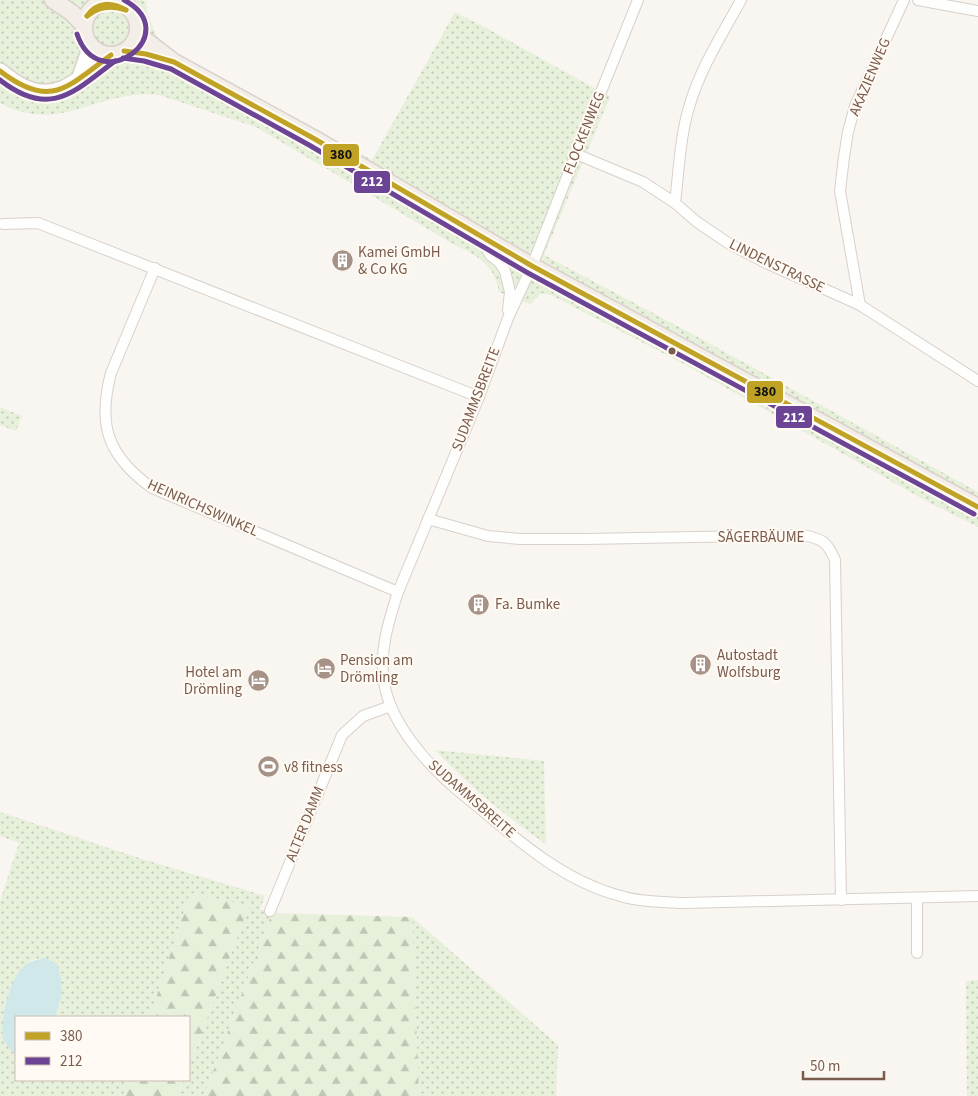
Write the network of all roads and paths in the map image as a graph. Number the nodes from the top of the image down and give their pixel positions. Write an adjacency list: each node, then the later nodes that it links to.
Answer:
1 (53, 0): 9 (main road)
2 (69, 0): 7 (main road)
3 (638, 0): 16 (street, FLOCKENWEG)
4 (741, 0): 17 (street)
5 (904, 0): 22 (street, AKAZIENWEG)
6 (918, 0): 8 (street)
7 (95, 6): 9 (main road); 10 (main road)
8 (978, 11)
9 (84, 25): 11 (main road)
10 (138, 32): 12 (main road); 13 (main road)
11 (89, 43): 12 (main road); 15 (main road)
12 (118, 53): 13 (main road); 15 (main road)
13 (174, 62): 19 (main road)
14 (0, 71): 15 (main road)
15 (79, 80)
16 (576, 154): 17 (street, LINDENSTRASSE); 20 (street, FLOCKENWEG)
17 (675, 203): 22 (street, LINDENSTRASSE)
18 (3, 224): 21 (street)
19 (480, 236): 20 (main road); 23 (street, SUDAMMSBREITE)
20 (532, 266): 23 (street, SUDAMMSBREITE); 26 (main road)
21 (155, 268): 25 (street); 28 (street, HEINRICHSWINKEL)
22 (860, 305): 24 (street, LINDENSTRASSE)
23 (508, 318): 25 (street, SUDAMMSBREITE)
24 (978, 381)
25 (479, 397): 27 (street, SUDAMMSBREITE)
26 (978, 507)
27 (428, 519): 28 (street, SUDAMMSBREITE); 32 (street, SÄGERBÄUME)
28 (398, 592): 29 (street, SUDAMMSBREITE)
29 (390, 706): 32 (street, SUDAMMSBREITE); 33 (street, ALTER DAMM)
30 (978, 896): 31 (street, SUDAMMSBREITE)
31 (917, 898): 32 (street, SUDAMMSBREITE); 34 (street)
32 (841, 900)
33 (270, 911)
34 (917, 953)

